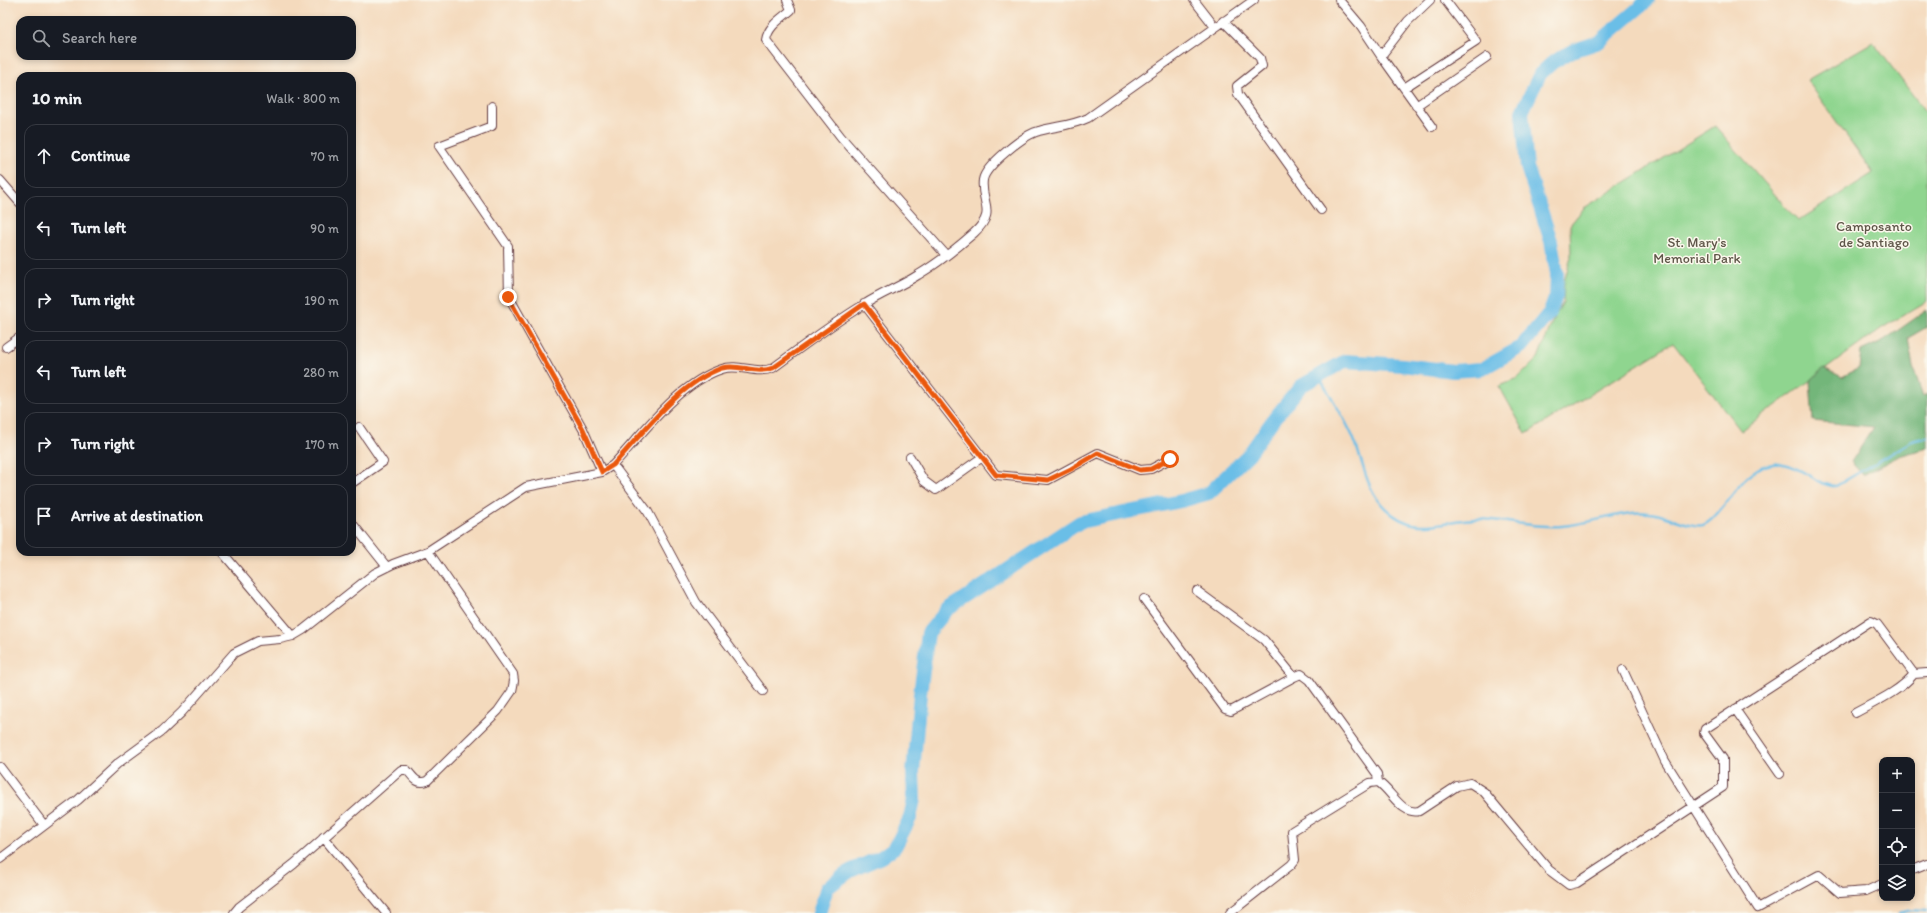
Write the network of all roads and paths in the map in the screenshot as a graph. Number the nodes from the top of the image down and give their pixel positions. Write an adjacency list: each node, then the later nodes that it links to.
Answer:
1 (787, 0): 18 (street)
2 (1194, 0): 8 (street)
3 (1254, 0): 7 (street)
4 (1339, 0): 9 (street)
5 (1430, 0): 9 (street)
6 (1444, 0): 11 (street)
7 (1223, 21): 8 (street); 17 (street)
8 (1215, 27): 18 (street)
9 (1380, 56): 11 (street)
10 (1487, 56): 13 (street)
11 (1404, 88): 13 (street)
12 (492, 106): 27 (street)
13 (1416, 106): 14 (street)
14 (1432, 127)
15 (0, 180): 16 (street)
16 (16, 198)
17 (1322, 210)
18 (946, 255): 19 (street)
19 (864, 304): 24 (street); 26 (street)
20 (16, 340): 21 (street)
21 (6, 347)
22 (359, 427): 28 (street)
23 (910, 457): 24 (street)
24 (981, 458): 25 (street)
25 (1170, 459)
26 (613, 465): 27 (street); 40 (street)
27 (602, 472): 30 (street)
28 (356, 479)
29 (356, 528): 32 (street)
30 (428, 551): 32 (street); 48 (street)
31 (225, 556): 35 (street)
32 (387, 567): 35 (street)
33 (1196, 591): 39 (street)
34 (1144, 599): 39 (street)
35 (293, 636): 47 (street)
36 (1623, 670): 46 (street)
37 (1927, 673): 38 (street)
38 (1914, 674): 41 (street); 42 (street)
39 (1294, 677): 45 (street)
40 (763, 691)
41 (1735, 709): 44 (street); 46 (street)
42 (1855, 714)
43 (0, 767): 47 (street)
44 (1780, 774)
45 (1378, 782): 46 (street); 55 (street)
46 (1693, 807): 52 (street)
47 (44, 825): 49 (street)
48 (323, 837): 53 (street); 54 (street)
49 (0, 859)
50 (1927, 864): 51 (street)
51 (1915, 869)
52 (1879, 886)
53 (234, 913)
54 (386, 913)
55 (1230, 913)

